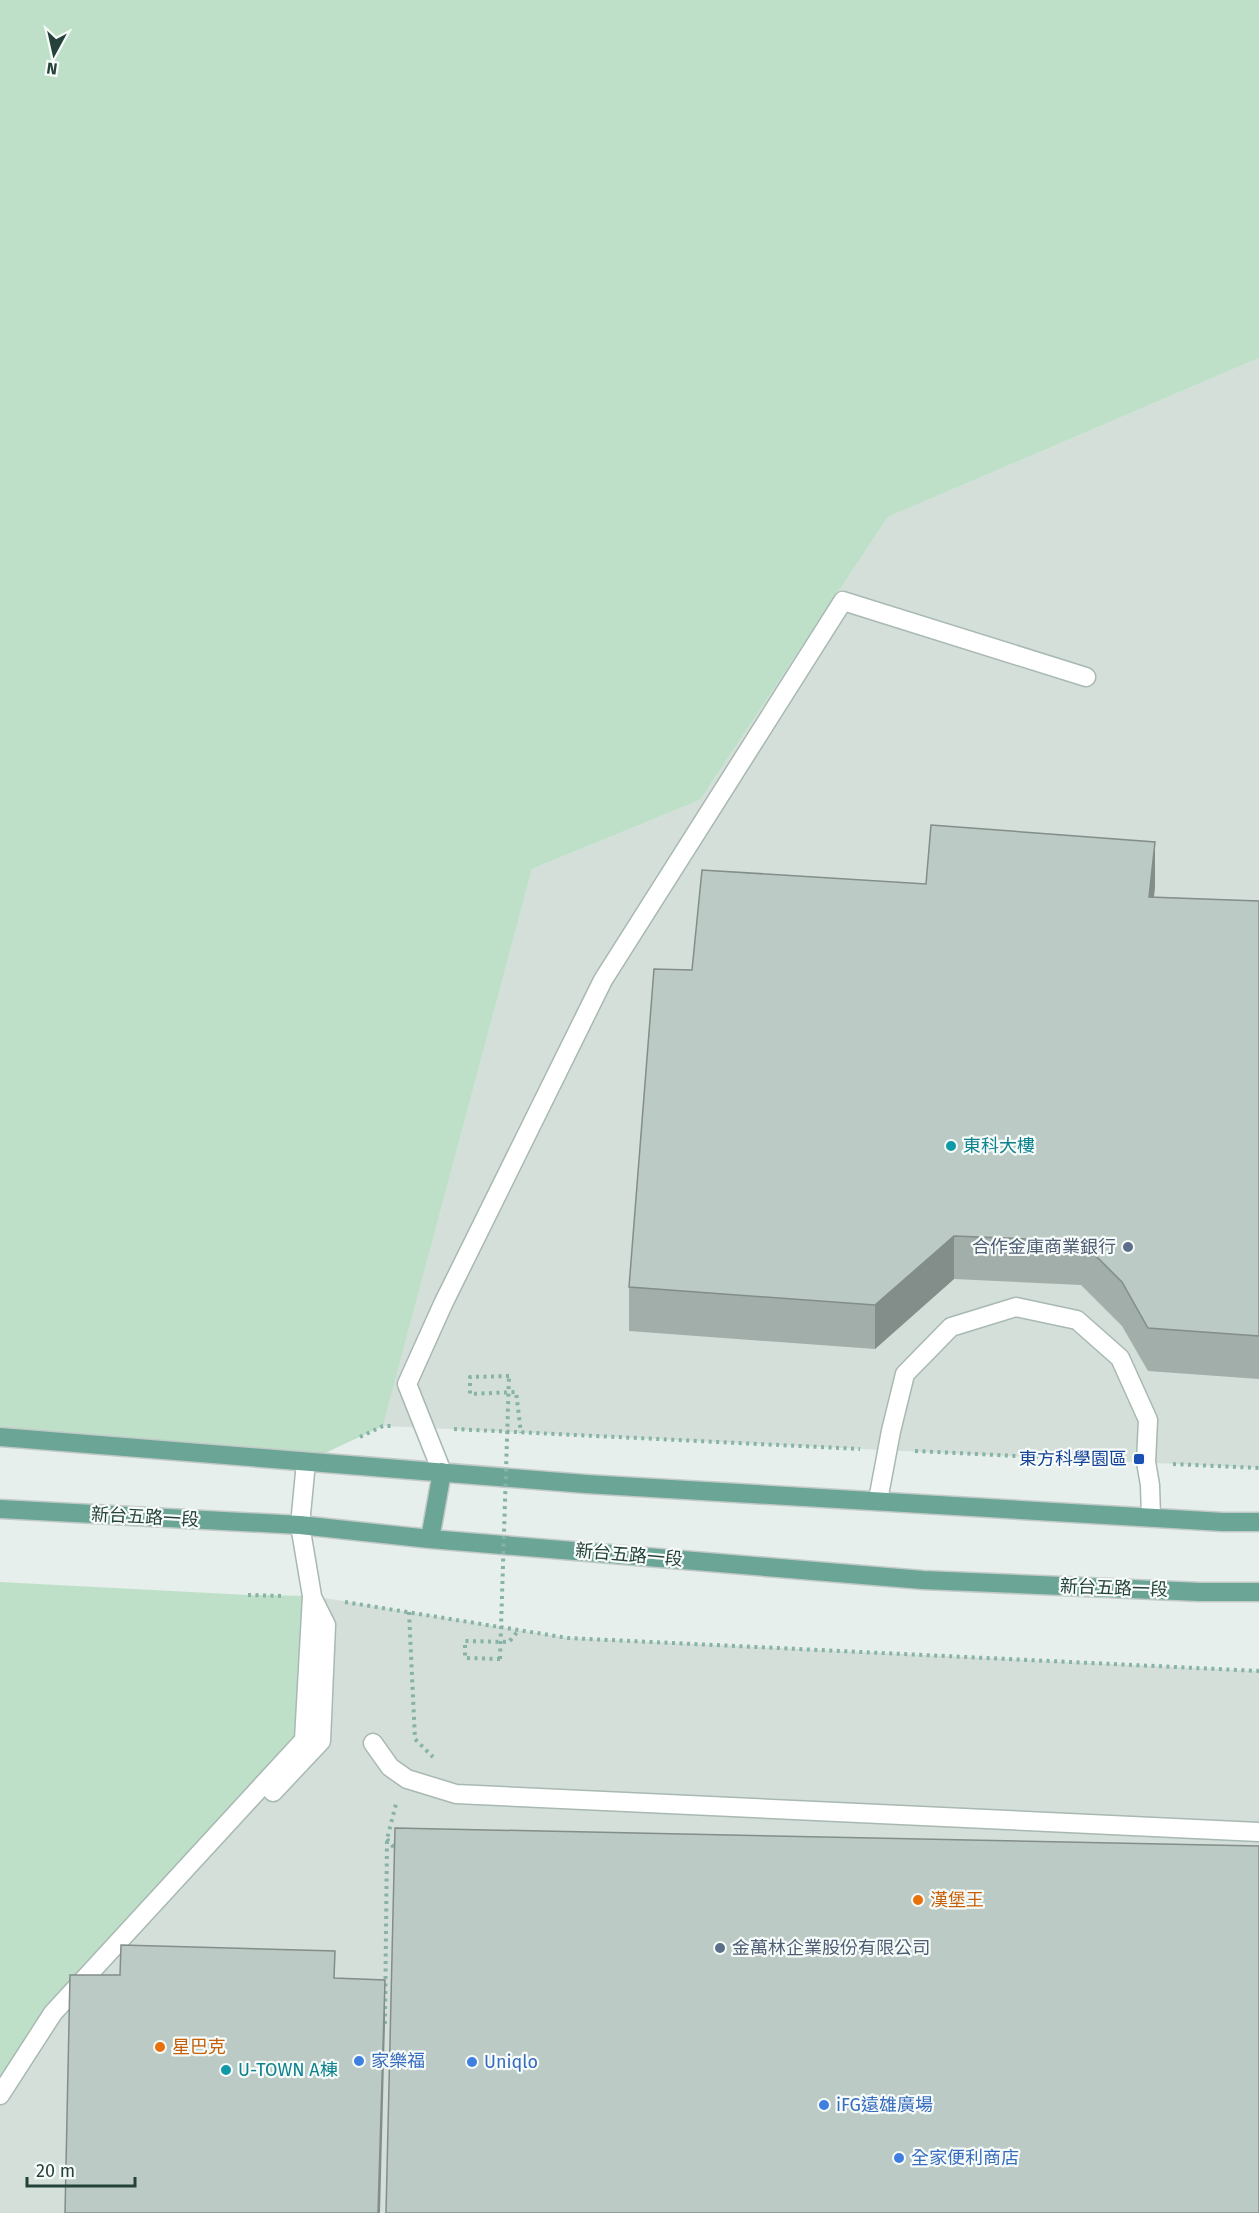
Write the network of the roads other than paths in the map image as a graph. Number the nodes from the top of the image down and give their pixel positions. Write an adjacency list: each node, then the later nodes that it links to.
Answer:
1 (1086, 677): 4 (street)
2 (0, 1437): 3 (main road)
3 (306, 1462): 4 (main road); 9 (street)
4 (442, 1472): 5 (main road); 10 (main road)
5 (878, 1500): 7 (main road); 7 (street)
6 (0, 1509): 9 (main road, 新台五路一段)
7 (1151, 1517): 8 (main road)
8 (1259, 1522)
9 (300, 1525): 10 (main road, 新台五路一段); 12 (street)
10 (430, 1539): 11 (main road, 新台五路一段)
11 (1259, 1592)
12 (312, 1596): 15 (street); 16 (street)
13 (373, 1743): 14 (street)
14 (1259, 1832)
15 (0, 2095)
16 (0, 2108)

